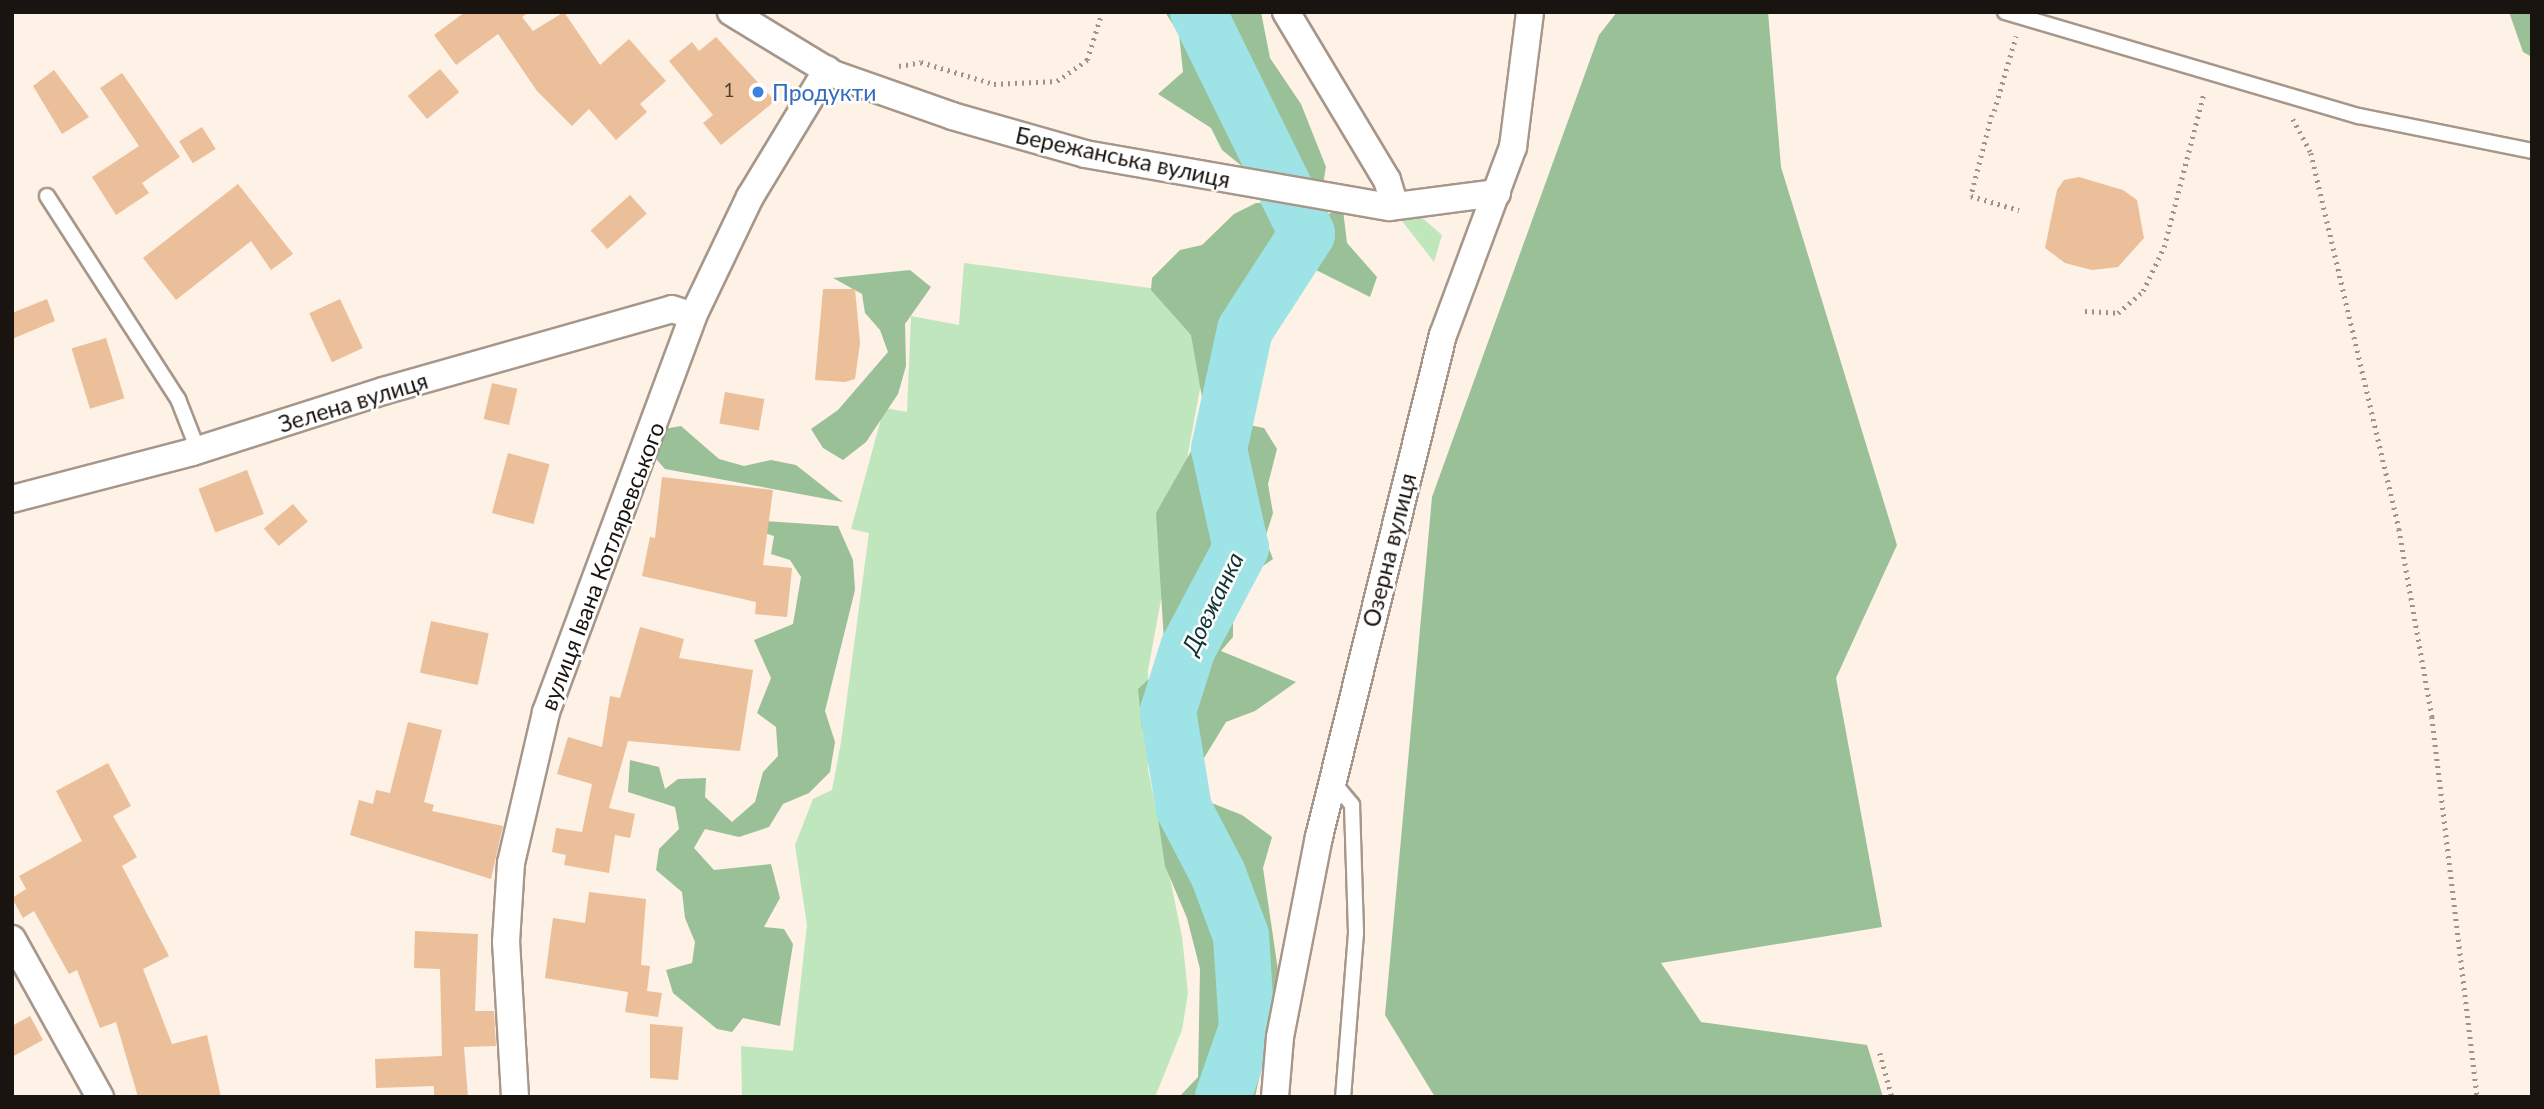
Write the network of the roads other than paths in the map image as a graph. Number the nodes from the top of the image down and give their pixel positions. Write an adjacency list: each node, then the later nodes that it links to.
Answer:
1 (731, 12): 5 (street, Бережанська вулиця)
2 (1286, 12): 9 (street)
3 (1530, 12): 7 (street, Озерна вулиця)
4 (2004, 12): 6 (lane)
5 (827, 70): 9 (street, Бережанська вулиця); 10 (street, вулиця Івана Котляревського)
6 (2532, 151)
7 (1497, 193): 9 (street, Бережанська вулиця); 13 (street, Озерна вулиця)
8 (47, 196): 11 (lane)
9 (1395, 206)
10 (693, 316): 11 (street, Зелена вулиця); 16 (street, вулиця Івана Котляревського)
11 (198, 450): 12 (street, Зелена вулиця)
12 (12, 499)
13 (1333, 782): 17 (street, Озерна вулиця); 18 (lane)
14 (12, 939): 15 (street)
15 (100, 1097)
16 (515, 1097)
17 (1275, 1097)
18 (1343, 1097)

